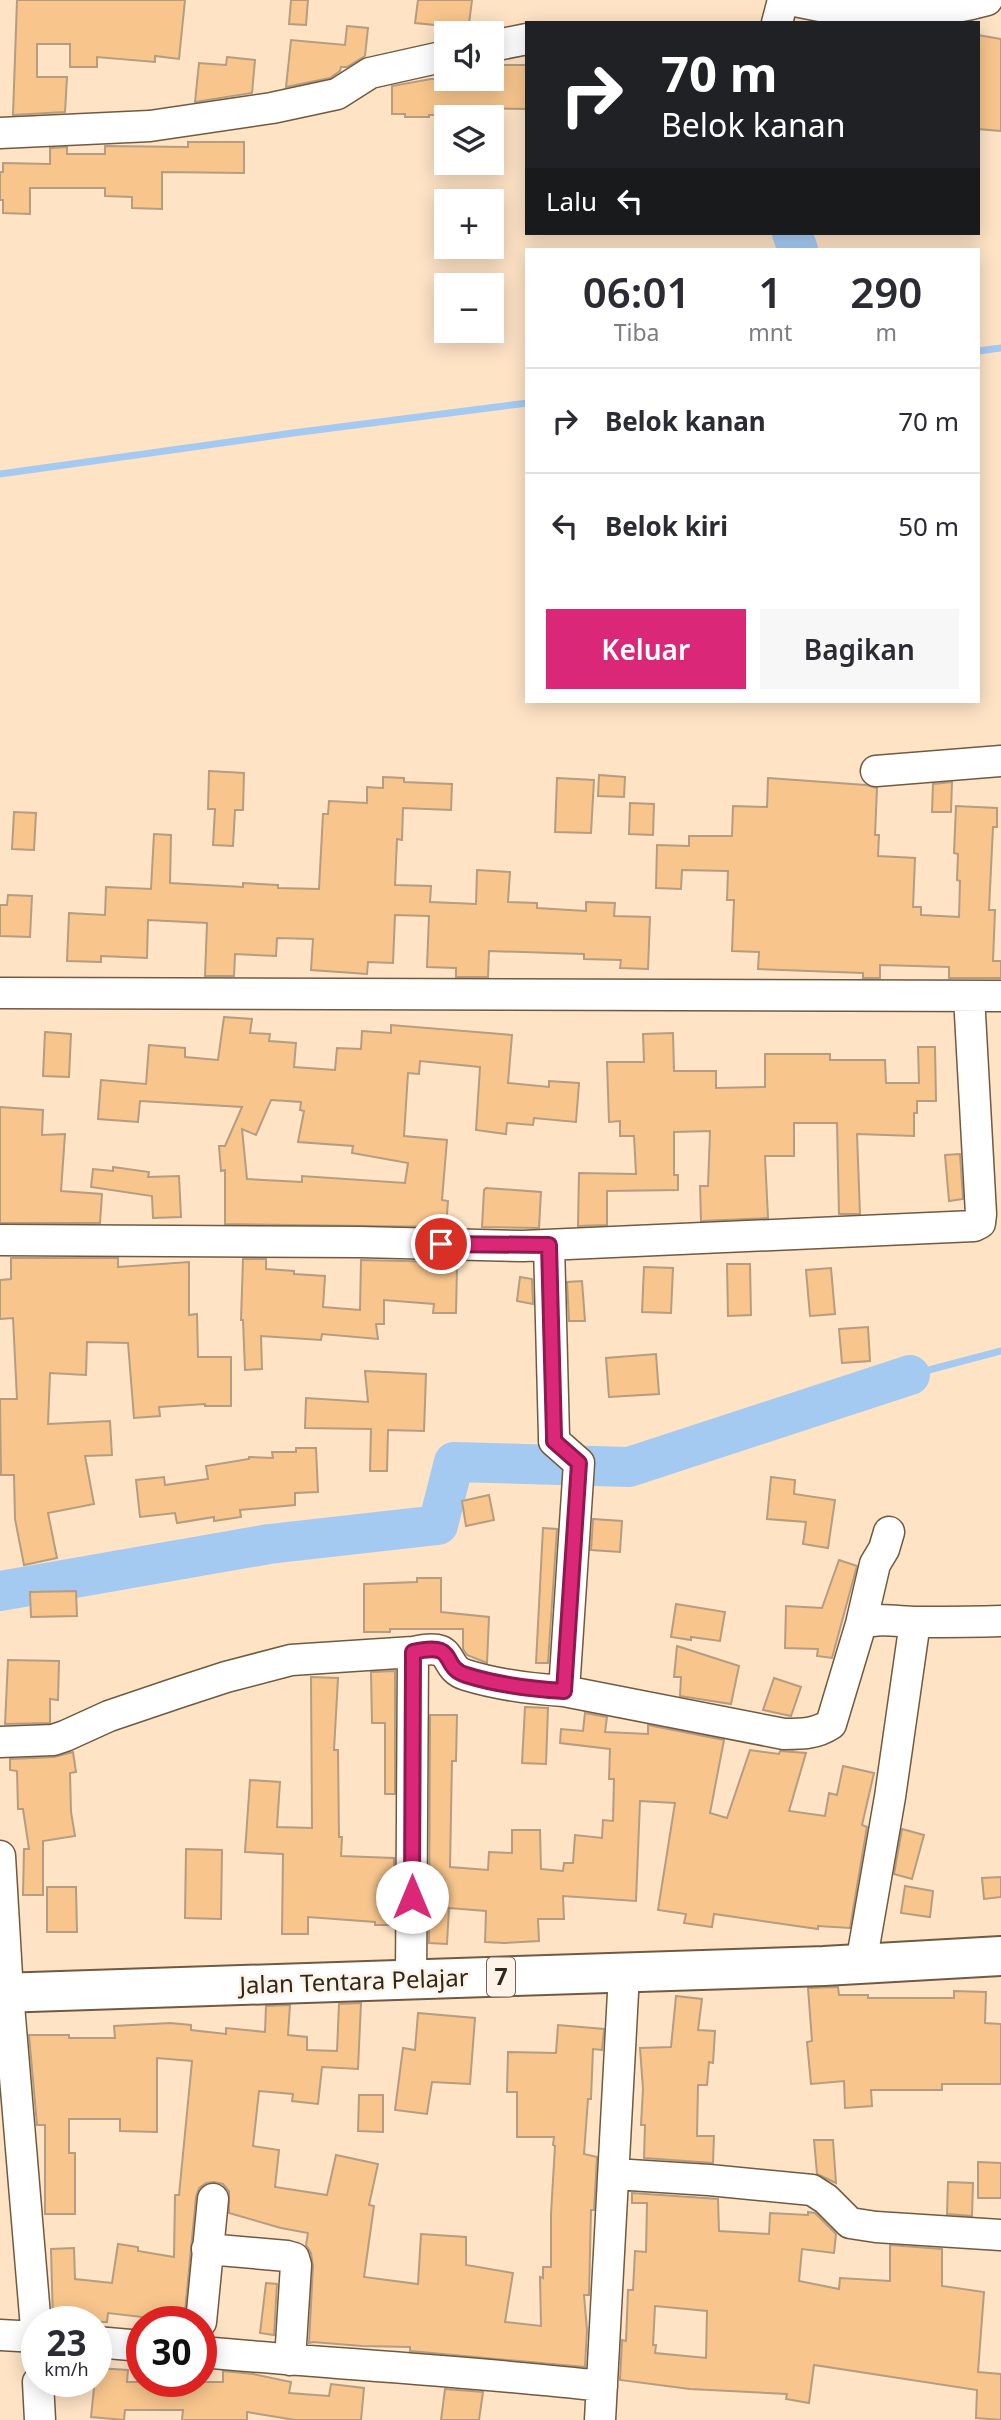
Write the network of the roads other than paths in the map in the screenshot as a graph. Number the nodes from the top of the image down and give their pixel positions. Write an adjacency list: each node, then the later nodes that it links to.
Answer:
1 (987, 0): 3 (street)
2 (791, 1): 3 (street); 4 (street)
3 (839, 16)
4 (778, 21)
5 (525, 39): 6 (street)
6 (504, 44)
7 (434, 59): 8 (street)
8 (0, 133)
9 (1001, 761): 10 (street)
10 (876, 771)
11 (0, 993): 12 (street)
12 (969, 996): 13 (street); 15 (street)
13 (1001, 996)
14 (0, 1240): 15 (street)
15 (549, 1245): 21 (street)
16 (889, 1532): 19 (street)
17 (1001, 1620): 18 (street)
18 (915, 1622): 19 (street); 25 (street)
19 (861, 1624): 21 (street)
20 (413, 1652): 21 (street); 22 (street); 27 (street)
21 (564, 1691)
22 (0, 1742)
23 (0, 1856): 28 (street)
24 (1001, 1956): 25 (highway, Jalan Tentara Pelajar / 7)
25 (861, 1964): 26 (highway, Jalan Tentara Pelajar / 7)
26 (624, 1974): 27 (highway, Jalan Tentara Pelajar / 7); 29 (street)
27 (411, 1980): 28 (highway, Jalan Tentara Pelajar / 7)
28 (4, 1993): 33 (street)
29 (614, 2174): 31 (street); 39 (street)
30 (213, 2199): 32 (street)
31 (1001, 2235)
32 (207, 2249): 34 (street); 38 (street)
33 (34, 2306)
34 (202, 2306)
35 (0, 2335): 36 (street)
36 (21, 2337)
37 (217, 2353): 38 (street)
38 (290, 2360): 39 (street)
39 (602, 2386): 42 (street)
40 (39, 2397): 41 (street)
41 (40, 2420)
42 (600, 2420)

